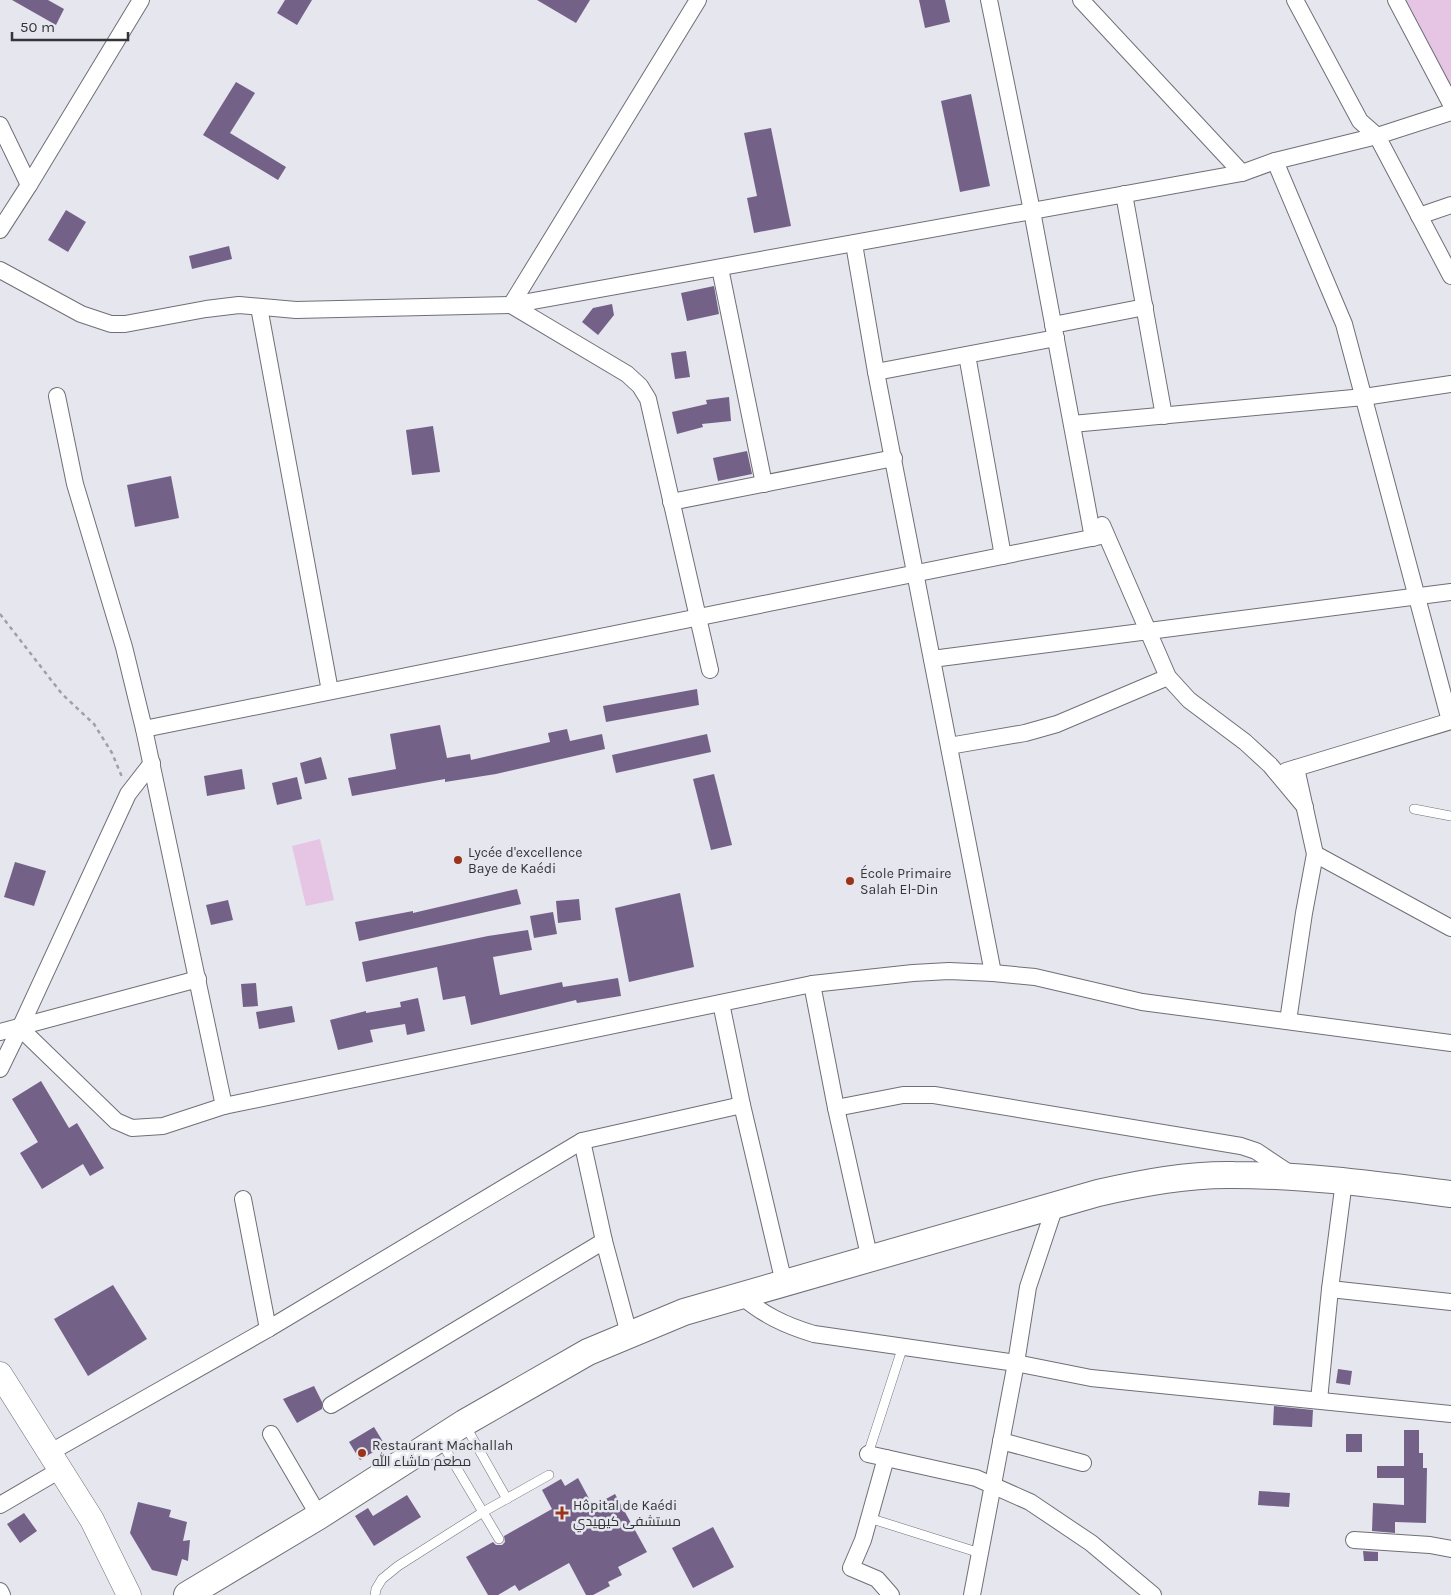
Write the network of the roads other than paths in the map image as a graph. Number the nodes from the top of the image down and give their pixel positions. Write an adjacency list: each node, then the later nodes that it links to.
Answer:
1 (141, 0): 13 (street)
2 (698, 0): 23 (street)
3 (989, 0): 16 (street)
4 (1081, 0): 12 (street)
5 (1295, 0): 10 (street)
6 (1396, 0): 7 (street)
7 (1451, 104)
8 (1451, 112): 10 (street)
9 (0, 125): 13 (street)
10 (1377, 136): 11 (street); 17 (street)
11 (1275, 161): 12 (street); 31 (street)
12 (1242, 173): 14 (street)
13 (29, 185): 18 (street)
14 (1124, 194): 16 (street); 25 (street)
15 (1451, 205): 17 (street)
16 (1032, 211): 19 (street); 26 (street)
17 (1419, 216): 22 (street)
18 (0, 230)
19 (854, 244): 20 (street); 28 (street)
20 (720, 268): 23 (street); 35 (street)
21 (0, 270): 24 (street)
22 (1451, 276)
23 (511, 306): 24 (street); 36 (street)
24 (259, 307): 47 (street)
25 (1144, 307): 26 (street); 32 (street)
26 (1055, 332): 27 (street); 33 (street)
27 (967, 355): 28 (street); 38 (street)
28 (876, 372): 34 (street)
29 (1451, 384): 31 (street)
30 (57, 396): 49 (street)
31 (1364, 397): 32 (street); 41 (street)
32 (1164, 416): 33 (street)
33 (1072, 424): 37 (street)
34 (894, 458): 35 (street); 39 (street)
35 (764, 484): 36 (street)
36 (671, 502): 42 (street)
37 (1100, 536): 38 (street); 43 (street)
38 (1003, 556): 39 (street)
39 (915, 574): 42 (street); 44 (street)
40 (1451, 592): 41 (street)
41 (1418, 597): 43 (street); 48 (street)
42 (698, 617): 45 (street); 47 (street)
43 (1149, 631): 44 (street); 46 (street)
44 (932, 659): 50 (street)
45 (710, 670)
46 (1168, 677): 50 (street); 53 (street)
47 (330, 691): 49 (street)
48 (1451, 721): 52 (street)
49 (144, 729): 51 (street)
50 (949, 746): 59 (street)
51 (152, 763): 60 (street); 64 (street)
52 (1296, 768): 53 (street); 54 (street)
53 (1277, 774): 54 (street)
54 (1305, 807): 57 (street)
55 (1414, 809): 56 (lane)
56 (1451, 816)
57 (1316, 854): 58 (street); 63 (street)
58 (1451, 928)
59 (993, 973): 61 (street); 63 (street)
60 (198, 979): 64 (street); 69 (street)
61 (812, 984): 62 (street); 70 (street)
62 (721, 1003): 68 (street); 69 (street)
63 (1288, 1021): 66 (street)
64 (20, 1028): 65 (street); 67 (street); 69 (street)
65 (0, 1032)
66 (1451, 1043)
67 (0, 1069)
68 (742, 1105): 71 (street); 79 (street)
69 (224, 1106)
70 (836, 1108): 72 (street); 78 (street)
71 (582, 1141): 77 (street); 83 (street)
72 (1296, 1178): 73 (main road); 76 (main road)
73 (1344, 1181): 74 (main road); 80 (street)
74 (1451, 1194)
75 (244, 1199): 83 (street)
76 (1055, 1206): 78 (main road); 86 (street)
77 (604, 1240): 84 (street); 89 (street)
78 (870, 1260): 79 (main road)
79 (784, 1283): 81 (main road)
80 (1330, 1289): 82 (street); 88 (street)
81 (740, 1295): 84 (main road); 85 (street)
82 (1451, 1302)
83 (268, 1329): 97 (street)
84 (629, 1334): 91 (main road)
85 (903, 1346): 86 (street); 95 (lane)
86 (1016, 1363): 88 (street); 94 (street)
87 (0, 1374): 97 (street)
88 (1319, 1400): 90 (street)
89 (331, 1405)
90 (1451, 1414)
91 (464, 1423): 93 (main road); 101 (lane)
92 (271, 1434): 104 (street)
93 (440, 1439): 103 (lane); 104 (main road)
94 (1001, 1441): 98 (street); 100 (street)
95 (868, 1454): 96 (street)
96 (886, 1458): 100 (street); 105 (street)
97 (55, 1462): 102 (street); 113 (street)
98 (1083, 1463)
99 (549, 1475): 101 (lane)
100 (992, 1485): 109 (street); 111 (street)
101 (507, 1499): 103 (lane)
102 (0, 1505)
103 (482, 1512): 106 (lane); 115 (lane)
104 (319, 1516): 114 (main road)
105 (869, 1518): 109 (lane); 116 (street)
106 (499, 1539)
107 (1354, 1540): 108 (street)
108 (1451, 1549)
109 (980, 1552): 117 (street)
110 (0, 1591): 112 (street)
111 (1148, 1593)
112 (2, 1595)
113 (129, 1595)
114 (187, 1595)
115 (375, 1595)
116 (891, 1595)
117 (972, 1595)

